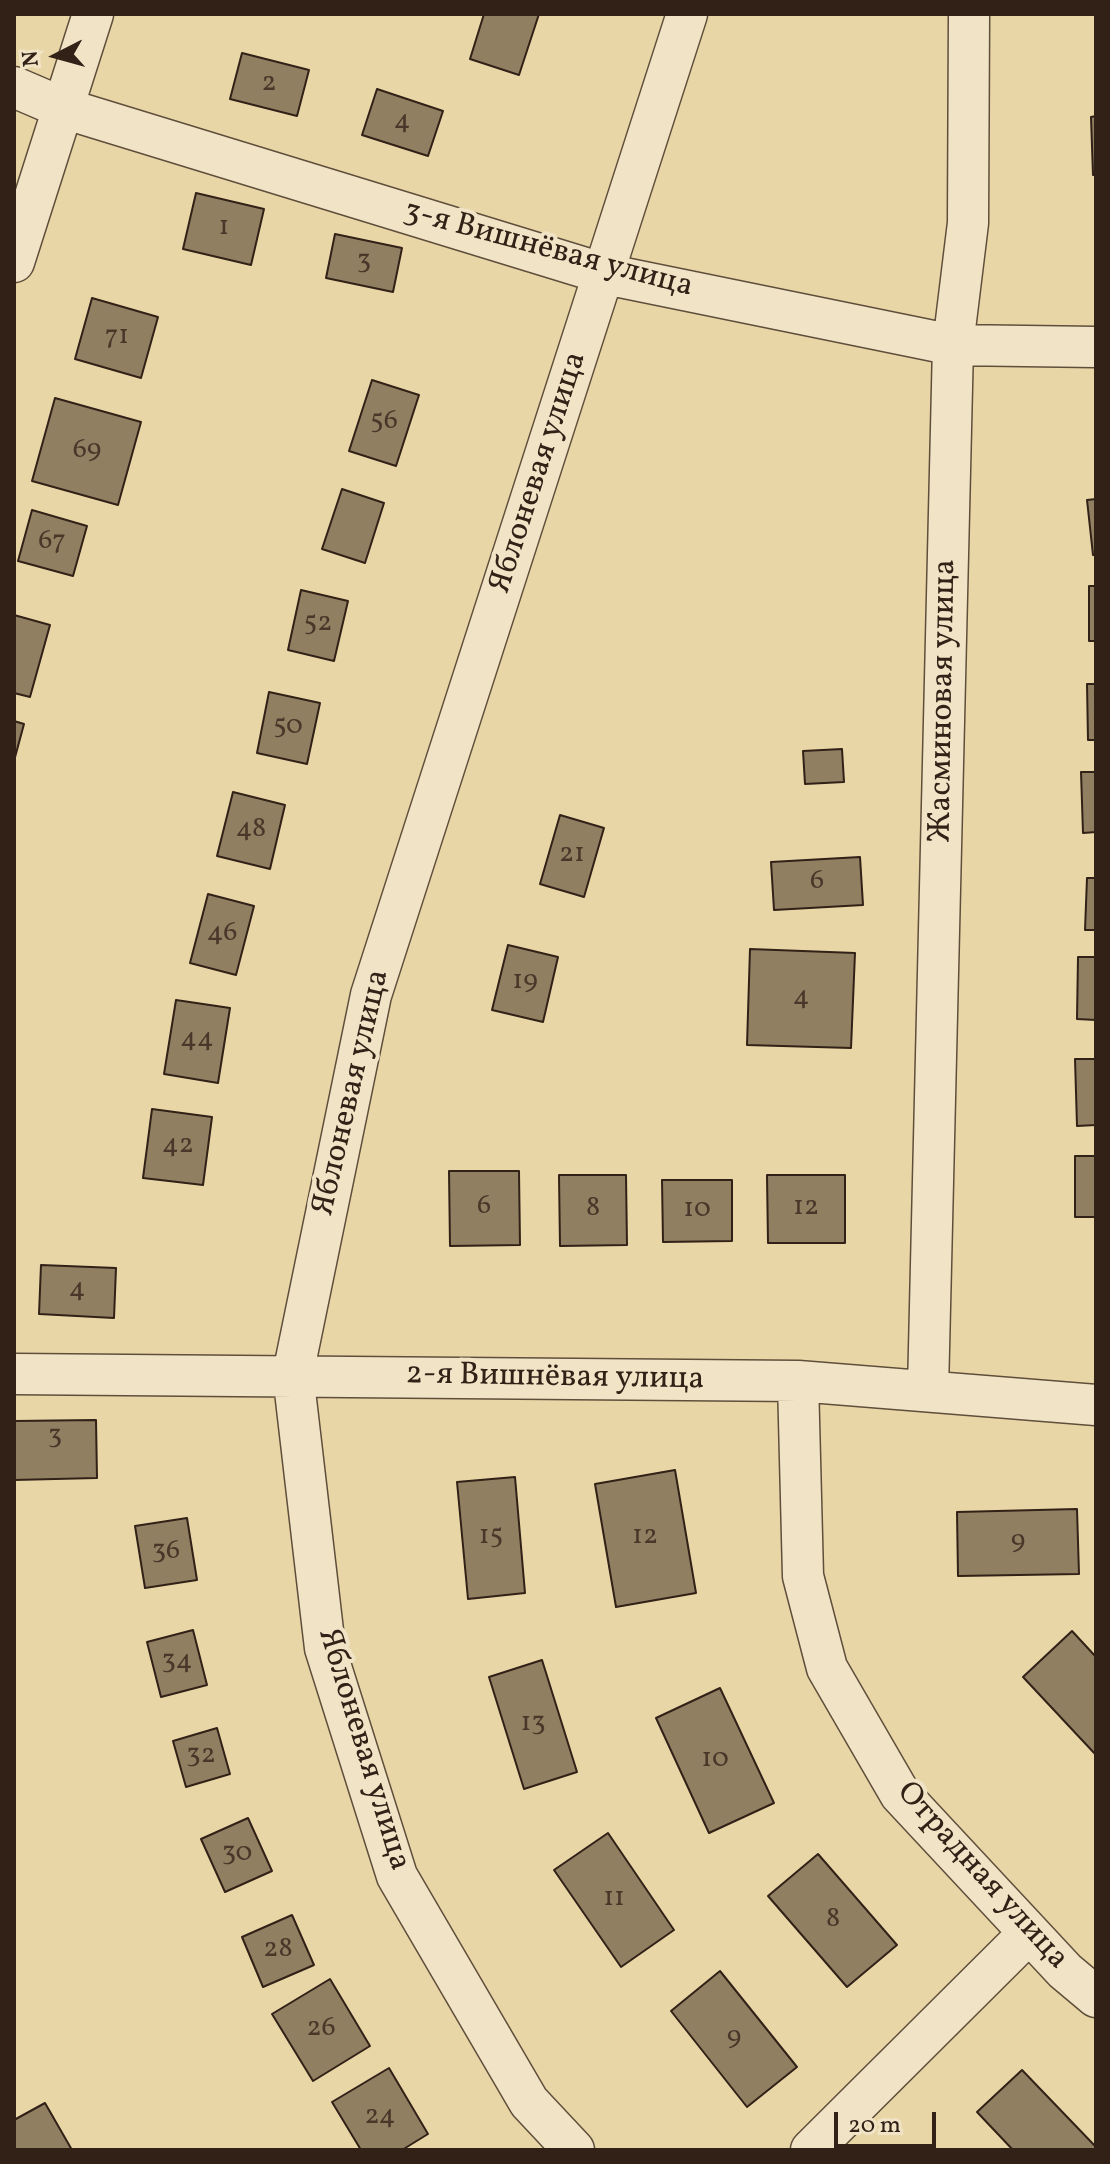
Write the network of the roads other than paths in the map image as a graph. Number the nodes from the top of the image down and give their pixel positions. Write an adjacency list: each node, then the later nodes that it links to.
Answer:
1 (93, 14): 5 (street)
2 (687, 14): 7 (street, Яблоневая улица)
3 (969, 14): 8 (street, Жасминовая улица)
4 (14, 87): 5 (street, 3-я Вишнёвая улица)
5 (63, 108): 6 (street); 7 (street, 3-я Вишнёвая улица)
6 (14, 262)
7 (605, 274): 8 (street, 3-я Вишнёвая улица); 11 (street, Яблоневая улица)
8 (953, 345): 9 (street, 3-я Вишнёвая улица); 13 (street, Жасминовая улица)
9 (1096, 347)
10 (14, 1374): 11 (street, 2-я Вишнёвая улица)
11 (293, 1374): 12 (street, 2-я Вишнёвая улица); 17 (street, Яблоневая улица)
12 (798, 1381): 13 (street, 2-я Вишнёвая улица); 15 (street, Отрадная улица)
13 (928, 1390): 14 (street, 2-я Вишнёвая улица)
14 (1096, 1405)
15 (1029, 1933): 16 (street, Отрадная улица); 18 (street)
16 (1096, 1997)
17 (574, 2150)
18 (811, 2150)

